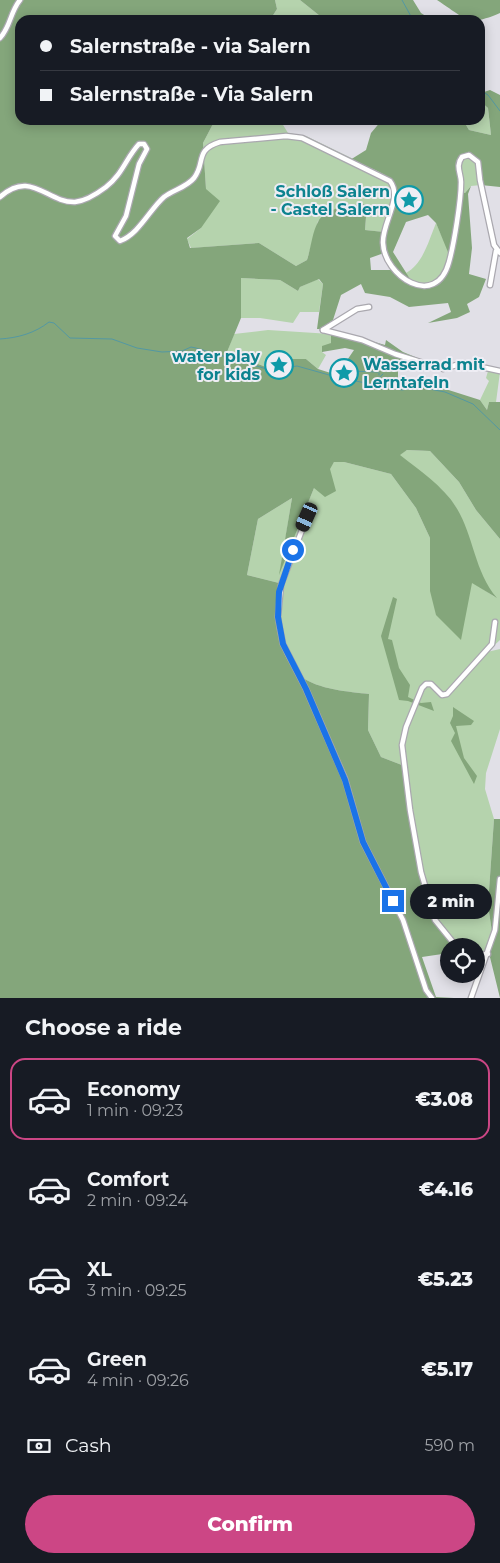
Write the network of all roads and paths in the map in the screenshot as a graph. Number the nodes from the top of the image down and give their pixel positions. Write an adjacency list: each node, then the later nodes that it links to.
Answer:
1 (20, 0): 2 (street)
2 (0, 38)
3 (0, 198): 4 (street)
4 (498, 252): 5 (street)
5 (490, 284)
6 (369, 307): 7 (street)
7 (500, 371)
8 (307, 517): 14 (street)
9 (496, 622): 11 (street)
10 (500, 879): 13 (street)
11 (450, 938)
12 (485, 954): 13 (street)
13 (488, 954): 15 (street)
14 (432, 998)
15 (472, 998)

